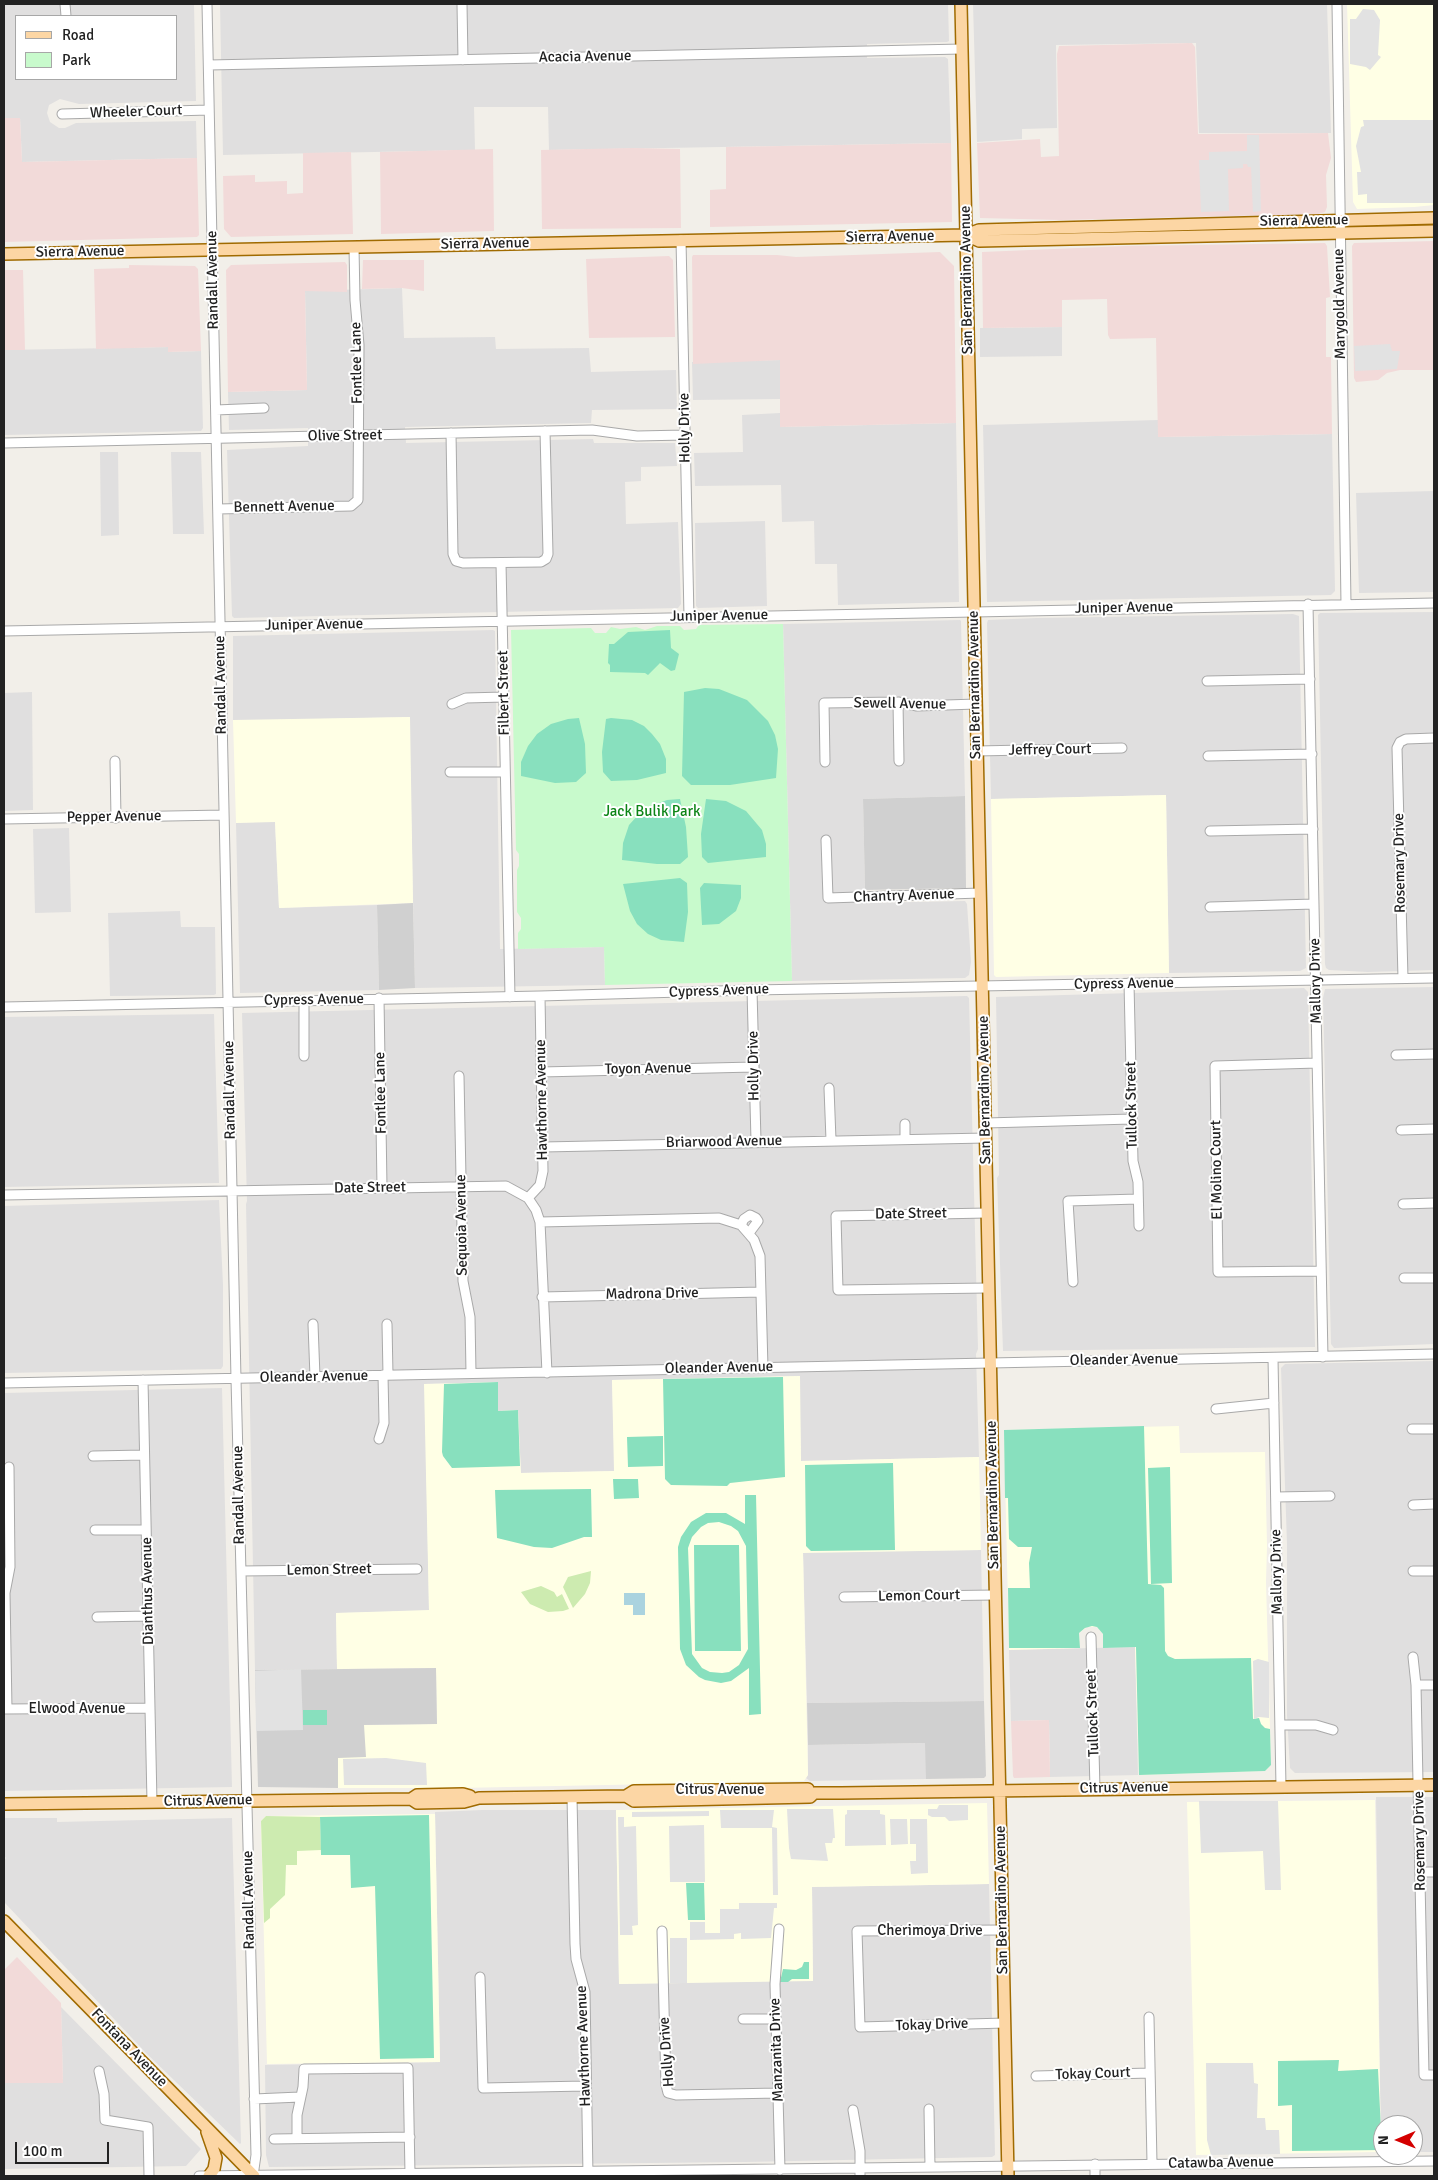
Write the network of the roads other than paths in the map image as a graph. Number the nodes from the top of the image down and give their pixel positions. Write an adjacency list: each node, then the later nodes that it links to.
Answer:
1 (207, 4): 7 (street, Randall Avenue)
2 (462, 4): 6 (street)
3 (961, 4): 5 (main road, San Bernardino Avenue)
4 (1337, 4): 11 (street, Marygold Avenue)
5 (962, 49): 6 (street, Acacia Avenue); 15 (main road, San Bernardino Avenue)
6 (463, 60): 7 (street, Acacia Avenue)
7 (209, 65): 8 (street, Randall Avenue)
8 (209, 110): 9 (street, Wheeler Court); 19 (street, Randall Avenue)
9 (62, 114)
10 (1434, 218): 11 (main road, Sierra Avenue)
11 (1339, 220): 12 (main road, Sierra Avenue); 14 (street, Marygold Avenue)
12 (1175, 224): 15 (main road, Sierra Avenue); 16 (main road)
13 (1434, 231): 14 (main road, Sierra Avenue)
14 (1339, 233): 16 (main road, Sierra Avenue); 34 (street, Marygold Avenue)
15 (966, 235): 16 (main road, Sierra Avenue); 17 (main road, Sierra Avenue); 35 (main road, San Bernardino Avenue)
16 (1109, 238)
17 (681, 240): 18 (main road, Sierra Avenue); 25 (street, Holly Drive)
18 (354, 247): 19 (main road, Sierra Avenue); 26 (street, Fontlee Lane)
19 (212, 250): 20 (main road, Sierra Avenue); 22 (street, Randall Avenue)
20 (4, 254)
21 (264, 408): 22 (street)
22 (216, 410): 27 (street, Randall Avenue)
23 (545, 431): 24 (street, Olive Street); 25 (street, Olive Street); 31 (street)
24 (451, 434): 26 (street, Olive Street); 31 (street)
25 (685, 435): 36 (street, Holly Drive)
26 (357, 436): 27 (street, Olive Street); 29 (street, Fontlee Lane)
27 (216, 439): 28 (street, Olive Street); 30 (street, Randall Avenue)
28 (4, 443)
29 (351, 506): 30 (street, Bennett Avenue)
30 (218, 509): 38 (street, Randall Avenue)
31 (501, 563): 37 (street, Filbert Street)
32 (1434, 603): 34 (street, Juniper Avenue)
33 (1308, 604): 34 (street, Juniper Avenue); 35 (street, Juniper Avenue); 40 (street, Mallory Drive)
34 (1346, 604)
35 (974, 611): 36 (street, Juniper Avenue); 45 (main road, San Bernardino Avenue)
36 (689, 617): 37 (street, Juniper Avenue)
37 (502, 621): 38 (street, Juniper Avenue); 42 (street, Filbert Street)
38 (220, 627): 39 (street, Juniper Avenue); 56 (street, Randall Avenue)
39 (4, 631)
40 (1310, 679): 41 (street); 49 (street, Mallory Drive)
41 (1207, 681)
42 (504, 698): 44 (street); 55 (street, Filbert Street)
43 (898, 702): 45 (street, Sewell Avenue); 52 (street); 53 (street, Sewell Avenue)
44 (452, 704)
45 (976, 704): 48 (main road, San Bernardino Avenue)
46 (1434, 738): 65 (street, Rosemary Drive)
47 (1122, 748): 48 (street, Jeffrey Court)
48 (977, 751): 62 (main road, San Bernardino Avenue)
49 (1312, 754): 50 (street); 59 (street, Mallory Drive)
50 (1208, 756)
51 (115, 761): 57 (street)
52 (899, 761)
53 (825, 762)
54 (450, 772): 55 (street)
55 (505, 772): 72 (street, Filbert Street)
56 (224, 815): 57 (street, Pepper Avenue); 75 (street, Randall Avenue)
57 (116, 818): 58 (street, Pepper Avenue)
58 (4, 819)
59 (1313, 829): 60 (street); 63 (street, Mallory Drive)
60 (1210, 831)
61 (826, 840): 62 (street, Chantry Avenue)
62 (980, 893): 69 (main road, San Bernardino Avenue)
63 (1314, 904): 64 (street); 67 (street, Mallory Drive)
64 (1210, 907)
65 (1402, 978): 66 (street, Cypress Avenue); 67 (street, Cypress Avenue)
66 (1434, 978)
67 (1316, 980): 68 (street, Cypress Avenue); 80 (street, Mallory Drive)
68 (1129, 983): 69 (street, Cypress Avenue); 85 (street, Tullock Street)
69 (982, 986): 70 (street, Cypress Avenue); 86 (main road, San Bernardino Avenue)
70 (752, 990): 71 (street, Cypress Avenue); 81 (street, Holly Drive)
71 (540, 996): 72 (street, Cypress Avenue); 82 (street, Hawthorne Avenue)
72 (510, 997): 73 (street, Cypress Avenue)
73 (379, 998): 74 (street, Cypress Avenue); 96 (street, Fontlee Lane)
74 (304, 1000): 75 (street, Cypress Avenue); 79 (street)
75 (228, 1002): 76 (street, Cypress Avenue); 97 (street, Randall Avenue)
76 (4, 1007)
77 (1434, 1054): 78 (street)
78 (1396, 1055)
79 (304, 1056)
80 (1317, 1063): 108 (street, Mallory Drive); 108 (street, El Molino Court)
81 (754, 1067): 82 (street, Toyon Avenue); 93 (street, Holly Drive)
82 (541, 1072): 94 (street, Hawthorne Avenue)
83 (459, 1076): 95 (street, Sequoia Avenue)
84 (829, 1088): 92 (street)
85 (1132, 1119): 86 (street); 100 (street, Tullock Street)
86 (986, 1123): 90 (main road, San Bernardino Avenue)
87 (905, 1124): 91 (street)
88 (1434, 1129): 89 (street)
89 (1401, 1130)
90 (986, 1138): 91 (street, Briarwood Avenue); 103 (main road, San Bernardino Avenue)
91 (905, 1139): 92 (street, Briarwood Avenue)
92 (831, 1140): 93 (street, Briarwood Avenue)
93 (756, 1141): 94 (street, Briarwood Avenue)
94 (543, 1147): 99 (street, Hawthorne Avenue)
95 (461, 1186): 96 (street, Date Street); 99 (street, Date Street); 123 (street, Sequoia Avenue)
96 (382, 1187): 97 (street, Date Street)
97 (233, 1190): 98 (street, Date Street); 126 (street, Randall Avenue)
98 (4, 1195)
99 (528, 1198): 104 (street)
100 (1138, 1199): 106 (street, Tullock Street); 111 (street)
101 (1434, 1203): 102 (street)
102 (1403, 1204)
103 (986, 1212): 112 (main road, San Bernardino Avenue); 112 (street, Date Street)
104 (540, 1222): 105 (street); 114 (street)
105 (741, 1225): 107 (street); 107 (street)
106 (1139, 1226)
107 (749, 1233): 113 (street)
108 (1321, 1271): 118 (street, Mallory Drive)
109 (1404, 1278): 110 (street)
110 (1434, 1278)
111 (1073, 1282)
112 (988, 1288): 120 (main road, San Bernardino Avenue)
113 (761, 1292): 114 (street, Madrona Drive); 121 (street)
114 (542, 1296): 122 (street)
115 (313, 1324): 125 (street)
116 (387, 1324): 124 (street)
117 (1434, 1354): 118 (street, Oleander Avenue)
118 (1323, 1357): 119 (street, Oleander Avenue)
119 (1273, 1358): 120 (street, Oleander Avenue); 129 (street, Mallory Drive)
120 (990, 1362): 121 (street, Oleander Avenue); 149 (main road, San Bernardino Avenue)
121 (763, 1368): 122 (street, Oleander Avenue)
122 (547, 1373): 123 (street, Oleander Avenue)
123 (471, 1374): 124 (street, Oleander Avenue)
124 (386, 1375): 125 (street, Oleander Avenue); 133 (street)
125 (315, 1377): 126 (street, Oleander Avenue)
126 (236, 1378): 127 (street, Oleander Avenue); 145 (street, Randall Avenue)
127 (143, 1380): 128 (street, Oleander Avenue); 135 (street, Dianthus Avenue)
128 (4, 1383)
129 (1274, 1403): 130 (street); 139 (street, Mallory Drive)
130 (1216, 1409)
131 (1412, 1429): 132 (street)
132 (1434, 1429)
133 (379, 1438)
134 (93, 1456): 135 (street)
135 (144, 1456): 143 (street, Dianthus Avenue)
136 (9, 1467): 138 (street)
137 (1330, 1496): 139 (street)
138 (7, 1498): 148 (street)
139 (1276, 1498): 159 (street, Mallory Drive)
140 (1413, 1504): 141 (street)
141 (1434, 1504)
142 (95, 1530): 143 (street)
143 (146, 1530): 151 (street, Dianthus Avenue)
144 (417, 1569): 145 (street, Lemon Street)
145 (241, 1571): 167 (street, Randall Avenue)
146 (1413, 1571): 147 (street)
147 (1434, 1571)
148 (5, 1582): 158 (street)
149 (995, 1595): 150 (street, Lemon Court); 165 (main road, San Bernardino Avenue)
150 (844, 1597)
151 (148, 1616): 152 (street); 157 (street, Dianthus Avenue)
152 (97, 1617)
153 (1091, 1638): 164 (street, Tullock Street)
154 (1413, 1657): 155 (street, Rosemary Drive)
155 (1416, 1685): 156 (street); 162 (street, Rosemary Drive)
156 (1434, 1685)
157 (150, 1708): 158 (street, Elwood Avenue); 168 (street, Dianthus Avenue)
158 (5, 1709)
159 (1280, 1724): 160 (street); 163 (street, Mallory Drive)
160 (1332, 1730)
161 (1434, 1784): 162 (main road, Citrus Avenue)
162 (1418, 1785): 163 (main road, Citrus Avenue); 170 (street, Rosemary Drive)
163 (1281, 1787): 164 (main road, Citrus Avenue)
164 (1095, 1789): 165 (main road, Citrus Avenue)
165 (999, 1790): 166 (main road, Citrus Avenue); 174 (main road, San Bernardino Avenue)
166 (572, 1797): 167 (main road, Citrus Avenue); 186 (street, Hawthorne Avenue)
167 (247, 1800): 168 (main road, Citrus Avenue); 188 (street, Randall Avenue)
168 (152, 1802): 169 (main road, Citrus Avenue)
169 (4, 1804)
170 (1421, 1872): 171 (street); 184 (street, Rosemary Drive)
171 (1434, 1872)
172 (4, 1921): 192 (main road, Fontana Avenue)
173 (779, 1929): 179 (street, Manzanita Drive)
174 (1002, 1930): 180 (main road, San Bernardino Avenue); 181 (street, Cherimoya Drive)
175 (662, 1931): 187 (street, Holly Drive)
176 (480, 1977): 186 (street)
177 (1149, 2017): 183 (street)
178 (744, 2019): 179 (street)
179 (776, 2019): 187 (street, Manzanita Drive)
180 (1005, 2023): 181 (street, Tokay Drive); 202 (main road, San Bernardino Avenue)
181 (860, 2027)
182 (99, 2071): 206 (street)
183 (1150, 2073): 185 (street, Tokay Court); 197 (street)
184 (1434, 2075)
185 (1036, 2076)
186 (586, 2086): 204 (street, Hawthorne Avenue)
187 (778, 2093): 200 (street, Manzanita Drive)
188 (254, 2097): 189 (street); 209 (street, Randall Avenue)
189 (300, 2097): 193 (street); 194 (street)
190 (929, 2109): 199 (street)
191 (853, 2110): 201 (street)
192 (205, 2126): 208 (main road); 209 (main road, Fontana Avenue)
193 (410, 2137): 194 (street); 203 (street)
194 (297, 2138): 195 (street)
195 (274, 2139)
196 (1434, 2161): 197 (street, Catawba Avenue)
197 (1152, 2163): 198 (street, Catawba Avenue)
198 (1095, 2164): 202 (street, Catawba Avenue); 210 (street)
199 (930, 2167): 201 (street, Catawba Avenue); 202 (street, Catawba Avenue)
200 (780, 2170): 201 (street, Catawba Avenue); 205 (street, Catawba Avenue)
201 (860, 2172)
202 (1008, 2172)
203 (410, 2174): 204 (street, Catawba Avenue); 209 (street, Catawba Avenue)
204 (588, 2174): 205 (street, Catawba Avenue)
205 (666, 2174)
206 (149, 2176)
207 (199, 2176): 208 (street, Catawba Avenue)
208 (209, 2176): 209 (street, Catawba Avenue)
209 (253, 2176)
210 (1095, 2176)

